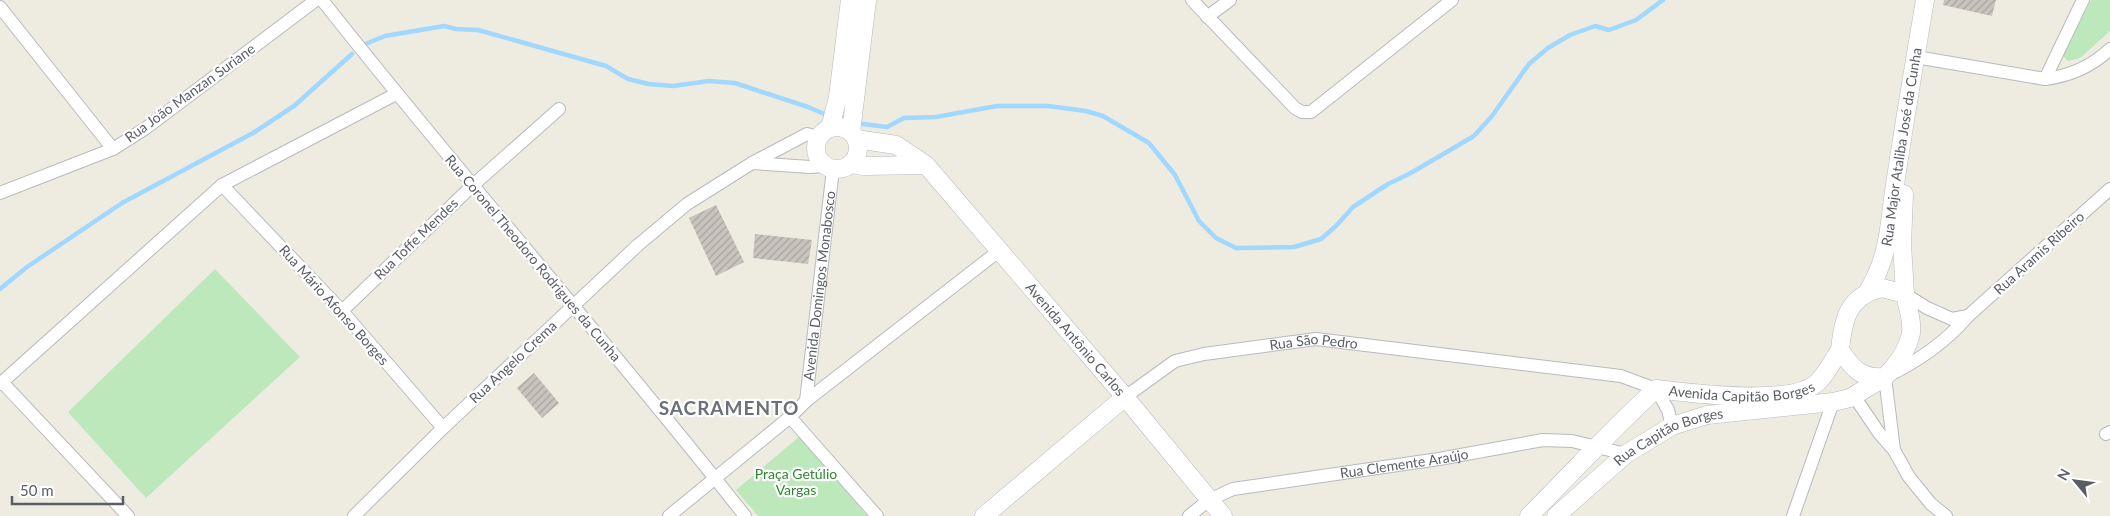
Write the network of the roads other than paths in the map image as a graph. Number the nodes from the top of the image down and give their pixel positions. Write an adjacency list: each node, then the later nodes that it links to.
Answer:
1 (316, 0): 20 (street, Rua João Manzan Suriane)
2 (322, 0): 16 (street, Rua Coronel Theodoro Rodrigues da Cunha)
3 (850, 0): 18 (street)
4 (867, 0): 19 (street)
5 (1192, 0): 12 (street)
6 (1230, 0): 12 (street)
7 (1452, 0): 12 (street)
8 (1925, 0): 14 (street, Rua Major Ataliba José da Cunha)
9 (1937, 0): 14 (street, Rua Major Ataliba José da Cunha)
10 (2083, 0): 15 (street)
11 (0, 7): 20 (street)
12 (1207, 17)
13 (2110, 49): 15 (street)
14 (1921, 58): 15 (street); 30 (street, Rua Major Ataliba José da Cunha); 31 (street, Rua Major Ataliba José da Cunha)
15 (2044, 79)
16 (396, 94): 25 (street); 26 (street, Rua Coronel Theodoro Rodrigues da Cunha)
17 (559, 109): 26 (street, Rua Toffe Mendes)
18 (825, 133): 19 (street); 21 (street, Rua Angelo Crema); 24 (street)
19 (854, 136): 22 (street); 23 (street, Avenida Antônio Carlos)
20 (113, 149): 28 (street, Rua João Manzan Suriane)
21 (752, 163): 24 (street); 32 (street, Rua Angelo Crema)
22 (852, 164): 23 (street); 24 (street)
23 (926, 165): 29 (street, Avenida Antônio Carlos)
24 (829, 167): 41 (street, Avenida Domingos Monabosco)
25 (222, 185): 33 (street, Rua Mário Afonso Borges); 37 (street)
26 (472, 186): 32 (street, Rua Coronel Theodoro Rodrigues da Cunha); 33 (street, Rua Toffe Mendes)
27 (2110, 189): 34 (street, Rua Aramis Ribeiro)
28 (0, 193)
29 (1000, 250): 40 (street, Avenida Antônio Carlos); 41 (street)
30 (1868, 291): 31 (street); 35 (street)
31 (1905, 294): 34 (street); 36 (street)
32 (573, 306): 45 (street, Rua Angelo Crema); 49 (street, Rua Coronel Theodoro Rodrigues da Cunha)
33 (342, 311): 45 (street, Rua Mário Afonso Borges)
34 (1968, 316): 36 (street, Rua Aramis Ribeiro)
35 (1840, 350): 36 (street); 38 (street, Avenida Capitão Borges)
36 (1885, 378): 39 (street, Rua Capitão Borges); 47 (street)
37 (1, 383): 51 (street)
38 (1656, 388): 40 (street, Rua São Pedro); 44 (street); 46 (street, Avenida Capitão Borges)
39 (1854, 396): 42 (street, Rua Capitão Borges); 47 (street)
40 (1125, 397): 50 (street, Avenida Antônio Carlos); 56 (street, Rua São Pedro)
41 (806, 401): 43 (street)
42 (1833, 402): 44 (street, Rua Capitão Borges); 61 (street)
43 (790, 417): 49 (street); 55 (street)
44 (1672, 426): 48 (street, Rua Capitão Borges)
45 (443, 428): 52 (street, Rua Angelo Crema)
46 (1598, 447): 48 (street, Rua Clemente Araújo); 50 (street, Rua Clemente Araújo); 59 (street, Avenida Capitão Borges)
47 (1894, 450): 62 (street)
48 (1626, 454): 60 (street, Rua Capitão Borges)
49 (715, 478): 53 (street); 54 (street, Rua Coronel Theodoro Rodrigues da Cunha)
50 (1209, 500): 57 (street, Rua Clemente Araújo); 58 (street, Avenida Antônio Carlos)
51 (128, 516)
52 (354, 516)
53 (668, 516)
54 (745, 516)
55 (877, 516)
56 (984, 516)
57 (1189, 516)
58 (1223, 516)
59 (1529, 516)
60 (1556, 516)
61 (1793, 516)
62 (1946, 516)

